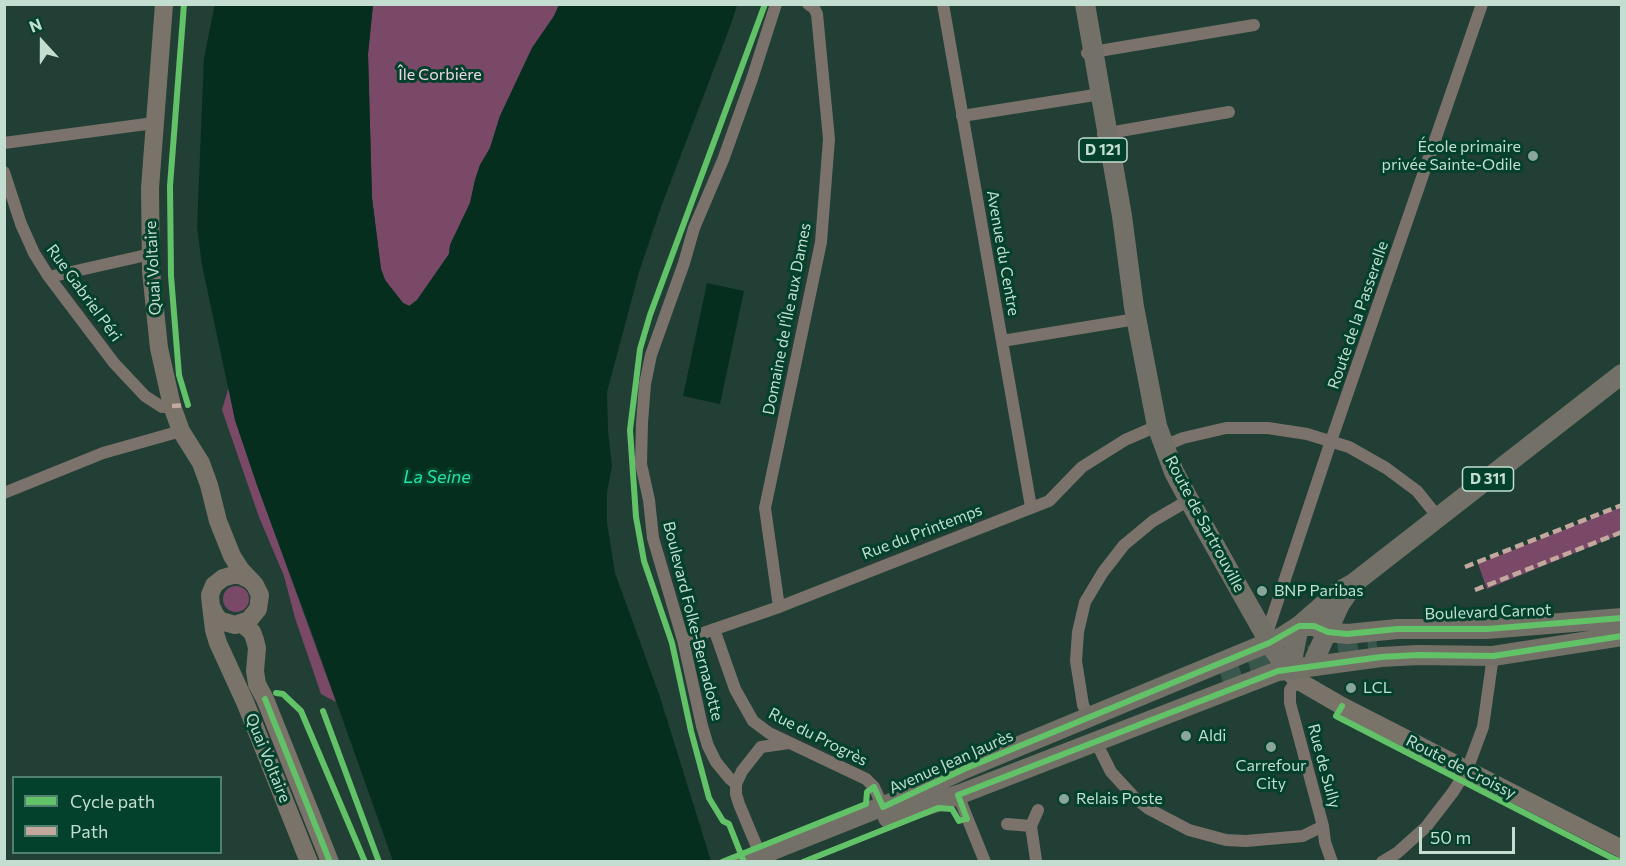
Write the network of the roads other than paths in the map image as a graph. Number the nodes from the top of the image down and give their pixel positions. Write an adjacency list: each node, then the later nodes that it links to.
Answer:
1 (164, 4): 13 (main road, Quai Voltaire)
2 (776, 4): 46 (street, Boulevard Folke-Bernadotte)
3 (808, 4): 36 (street, Domaine de l'Île aux Dames)
4 (943, 4): 12 (street, Avenue du Centre)
5 (1077, 4): 9 (main road, Route de Sartrouville / D 121)
6 (1085, 4): 9 (main road, Route de Sartrouville / D 121)
7 (1482, 4): 25 (street, Route de la Passerelle)
8 (1254, 25): 9 (street)
9 (1089, 53): 10 (main road, Route de Sartrouville / D 121)
10 (1097, 94): 12 (street); 14 (main road, Route de Sartrouville / D 121)
11 (1229, 112): 14 (street)
12 (962, 116): 20 (street, Avenue du Centre)
13 (154, 123): 15 (street); 17 (main road, Quai Voltaire)
14 (1104, 134): 19 (main road, Route de Sartrouville / D 121)
15 (4, 143)
16 (4, 171): 18 (street, Rue Gabriel Péri)
17 (151, 254): 18 (street); 22 (main road, Quai Voltaire)
18 (49, 277): 22 (street, Rue Gabriel Péri)
19 (1136, 319): 20 (street); 23 (main road, Route de Sartrouville / D 121)
20 (1002, 341): 29 (street, Avenue du Centre)
21 (1622, 374): 30 (main road, D 311)
22 (172, 406): 24 (main road, Quai Voltaire)
23 (1157, 426): 26 (main road, Route de Sartrouville / D 121); 29 (street, Rue du Printemps)
24 (181, 431): 27 (street); 31 (main road, Quai Voltaire)
25 (1331, 441): 26 (street); 30 (street); 47 (street, Route de la Passerelle)
26 (1164, 446): 28 (main road, Route de Sartrouville / D 121)
27 (4, 493)
28 (1189, 500): 47 (main road, Route de Sartrouville / D 121); 57 (street)
29 (1031, 507): 36 (street, Rue du Printemps)
30 (1438, 517): 34 (main road, D 311)
31 (219, 521): 32 (main road, Quai Voltaire); 33 (main road, Quai Voltaire)
32 (250, 580): 33 (main road); 37 (main road)
33 (217, 582): 35 (main road)
34 (1354, 583): 40 (main road); 43 (main road)
35 (211, 606): 39 (main road); 50 (main road, Quai Voltaire)
36 (779, 607): 42 (street, Rue du Printemps)
37 (258, 611): 39 (main road); 55 (main road)
38 (1622, 618): 44 (main road, Boulevard Carnot)
39 (240, 624): 50 (main road); 55 (main road)
40 (1299, 626): 43 (main road, Boulevard Carnot); 47 (main road); 53 (main road)
41 (1622, 626): 48 (main road, Boulevard Carnot)
42 (714, 629): 46 (street, Rue du Printemps); 56 (street, Rue du Progrès)
43 (1328, 632): 44 (main road, Boulevard Carnot); 52 (main road)
44 (1356, 633): 52 (main road)
45 (1622, 635): 48 (main road, Boulevard Carnot); 51 (main road, Boulevard Carnot)
46 (683, 640): 61 (street, Boulevard Folke-Bernadotte)
47 (1268, 640): 53 (main road, Route de Sartrouville); 57 (main road)
48 (1507, 640): 49 (main road, Boulevard Carnot)
49 (1377, 646)
50 (223, 656): 71 (main road, Quai Voltaire)
51 (1493, 656): 52 (main road, Boulevard Carnot); 60 (street)
52 (1313, 666): 53 (main road, Boulevard Carnot)
53 (1292, 675): 57 (main road, Boulevard Carnot); 60 (main road, Route de Croissy); 67 (street, Rue de Sully)
54 (1222, 679): 57 (main road)
55 (265, 699): 72 (main road)
56 (757, 725): 58 (street, Rue du Progrès); 59 (street)
57 (1088, 731): 62 (main road, Avenue Jean Jaurès); 63 (main road); 63 (main road, Avenue Jean Jaurès); 67 (street)
58 (790, 743): 59 (street); 63 (street, Rue du Progrès)
59 (761, 747): 61 (street)
60 (1467, 770): 68 (main road, Route de Croissy); 70 (street)
61 (736, 784): 74 (street)
62 (958, 795): 63 (main road, Avenue Jean Jaurès); 75 (street)
63 (897, 805): 69 (main road, Avenue Jean Jaurès)
64 (1038, 810): 66 (street)
65 (1007, 824): 66 (street)
66 (1031, 826): 76 (street)
67 (1323, 826): 77 (street, Rue de Sully)
68 (1622, 849)
69 (780, 857): 73 (main road, Avenue Jean Jaurès, bridge)
70 (1388, 860)
71 (309, 861)
72 (330, 861)
73 (744, 861)
74 (763, 861)
75 (985, 861)
76 (1035, 861)
77 (1332, 861)

